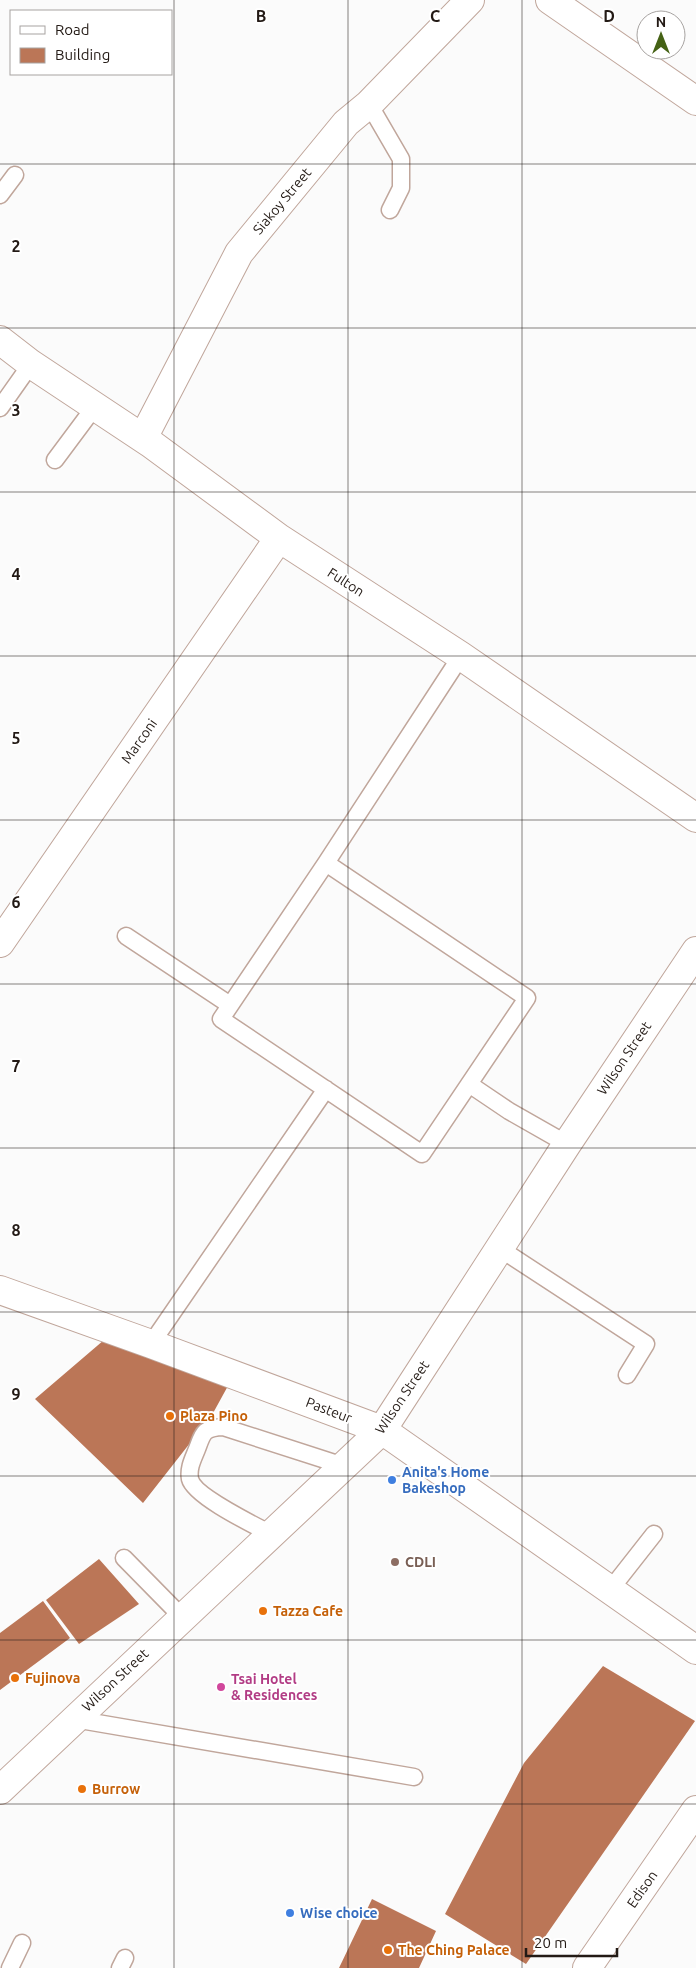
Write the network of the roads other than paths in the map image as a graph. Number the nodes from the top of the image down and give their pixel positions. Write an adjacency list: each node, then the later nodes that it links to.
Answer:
1 (470, 0): 4 (street, Siakoy Street)
2 (550, 0): 3 (street)
3 (696, 101)
4 (369, 104): 7 (lane); 12 (street, Siakoy Street)
5 (15, 175): 6 (lane)
6 (0, 196)
7 (390, 210)
8 (0, 340): 9 (street, Fulton)
9 (31, 364): 10 (street, Fulton); 11 (lane)
10 (96, 405): 12 (street, Fulton); 13 (lane)
11 (0, 408)
12 (143, 438): 14 (street, Fulton)
13 (55, 460)
14 (279, 538): 15 (street, Fulton); 19 (street, Marconi)
15 (461, 656): 16 (street, Fulton); 17 (lane)
16 (696, 818)
17 (326, 863): 21 (lane); 22 (lane)
18 (126, 936): 21 (lane)
19 (0, 943)
20 (696, 952): 24 (street, Wilson Street)
21 (230, 1005): 23 (lane)
22 (468, 1084): 23 (lane); 24 (lane)
23 (326, 1089): 27 (lane)
24 (567, 1144): 25 (street, Wilson Street)
25 (499, 1248): 28 (lane); 29 (street, Wilson Street)
26 (0, 1290): 27 (street, Pasteur)
27 (151, 1344): 29 (street, Pasteur)
28 (627, 1374)
29 (382, 1430): 30 (street, Wilson Street); 34 (street, Pasteur)
30 (344, 1466): 31 (street, Wilson Street); 31 (lane)
31 (271, 1534): 35 (street, Wilson Street)
32 (654, 1534): 34 (lane)
33 (124, 1558): 35 (lane)
34 (610, 1590): 36 (street, Pasteur)
35 (182, 1618): 37 (street, Wilson Street)
36 (696, 1650)
37 (74, 1719): 38 (lane); 39 (street, Wilson Street)
38 (414, 1777)
39 (0, 1790)
40 (696, 1810): 43 (street, Edison)
41 (22, 1943): 42 (lane)
42 (10, 1968)
43 (587, 1968)

